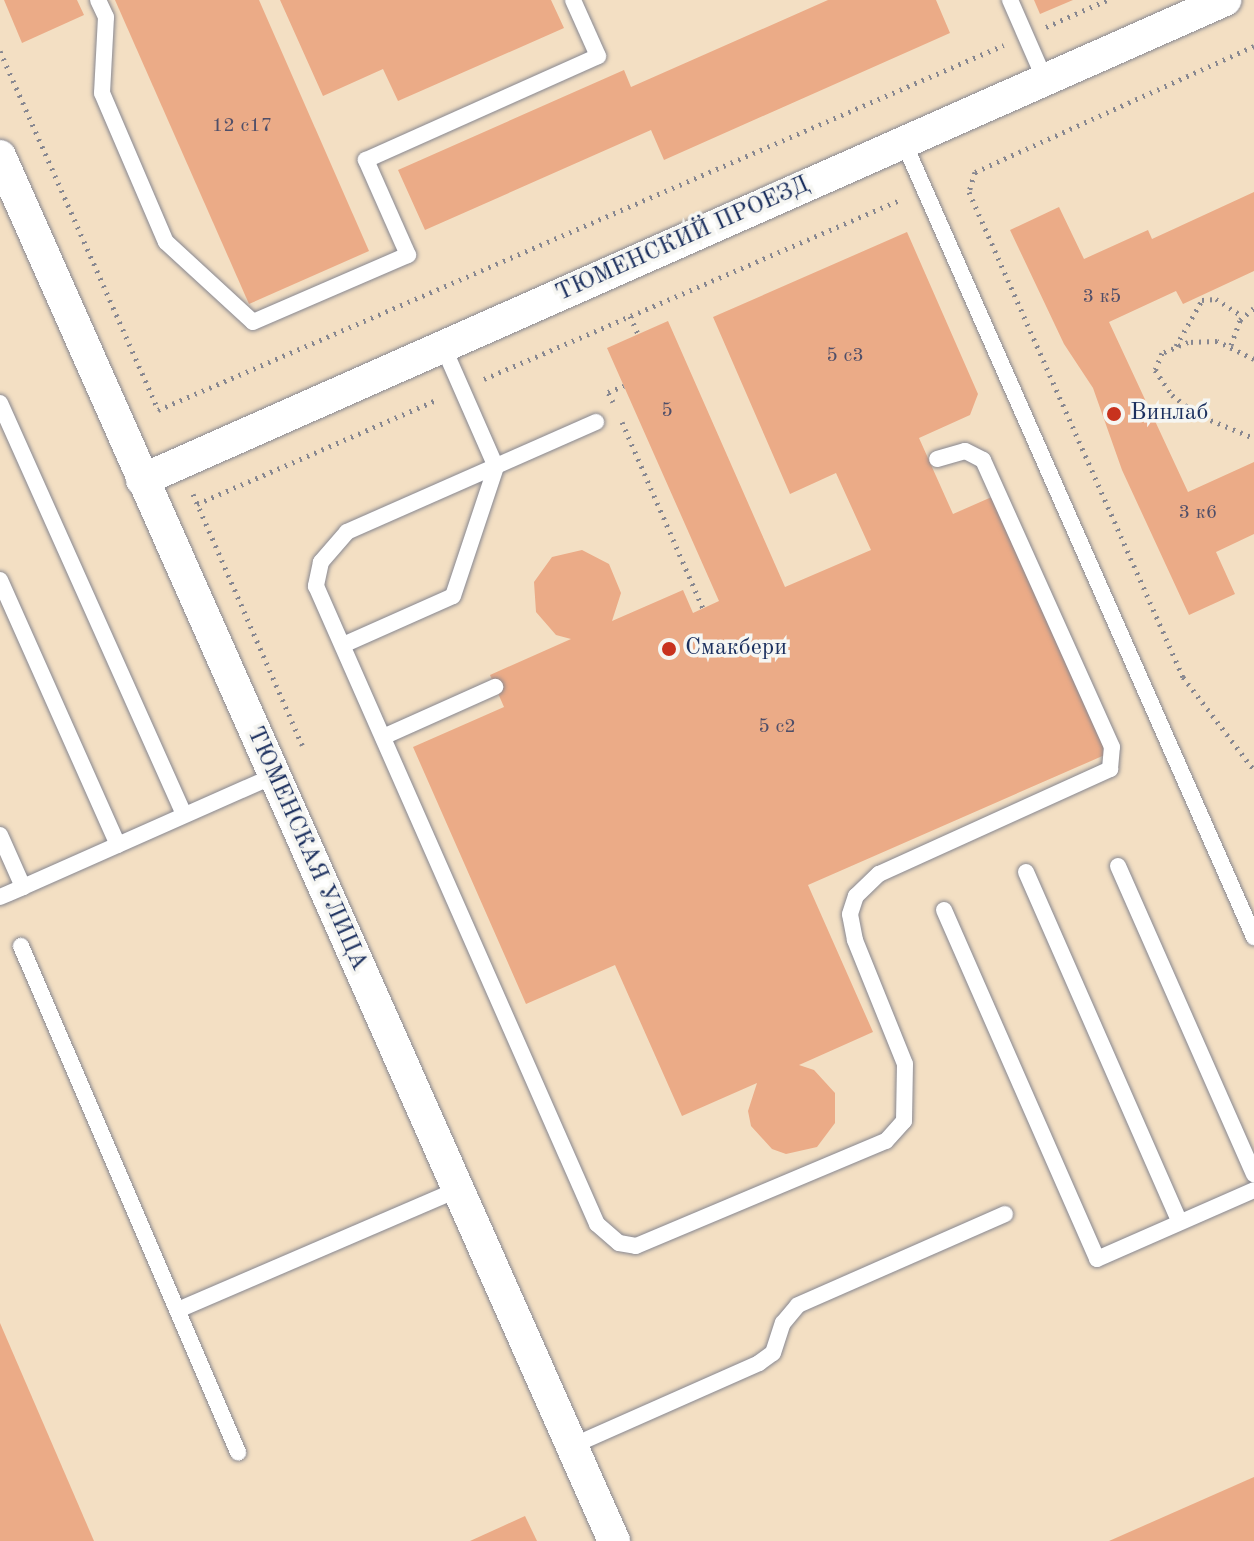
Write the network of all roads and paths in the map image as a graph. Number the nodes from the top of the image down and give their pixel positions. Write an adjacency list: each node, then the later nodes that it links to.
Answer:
1 (98, 0): 2 (lane)
2 (573, 0)
3 (1010, 0): 6 (lane)
4 (1107, 0): 6 (path)
5 (1225, 0): 9 (street, ТЮМЕНСКИЙ ПРОЕЗД)
6 (1025, 35): 8 (path); 9 (lane)
7 (1254, 46): 35 (path)
8 (0, 51)
9 (1045, 80): 10 (street, ТЮМЕНСКИЙ ПРОЕЗД)
10 (904, 143): 18 (street, ТЮМЕНСКИЙ ПРОЕЗД); 45 (lane)
11 (0, 156): 28 (street, ТЮМЕНСКАЯ УЛИЦА)
12 (912, 210): 14 (path)
13 (1254, 308): 15 (path)
14 (630, 316): 16 (path); 22 (path)
15 (1242, 316): 17 (path); 19 (path)
16 (638, 334)
17 (1231, 345): 19 (path); 20 (path)
18 (443, 346): 22 (lane); 28 (street, ТЮМЕНСКИЙ ПРОЕЗД)
19 (1175, 347): 25 (path)
20 (1254, 359)
21 (624, 386): 31 (path)
22 (462, 389): 27 (lane); 29 (path)
23 (0, 403): 37 (lane)
24 (596, 422): 27 (lane)
25 (1254, 438)
26 (937, 459): 34 (lane)
27 (496, 467): 32 (lane); 32 (lane)
28 (142, 480): 36 (street, ТЮМЕНСКАЯ УЛИЦА)
29 (197, 504)
30 (0, 580): 39 (lane)
31 (703, 608)
32 (343, 645): 34 (lane)
33 (495, 687): 34 (lane)
34 (383, 737)
35 (1254, 770)
36 (273, 776): 37 (lane); 48 (street, ТЮМЕНСКАЯ УЛИЦА)
37 (184, 815): 39 (lane)
38 (0, 835): 42 (lane)
39 (118, 845): 42 (lane)
40 (1118, 866): 47 (lane)
41 (1026, 872): 51 (lane)
42 (23, 887): 43 (lane)
43 (0, 897)
44 (944, 910): 51 (lane)
45 (1254, 937)
46 (21, 946): 52 (lane)
47 (1254, 1174)
48 (457, 1190): 52 (lane); 53 (street, ТЮМЕНСКАЯ УЛИЦА)
49 (1254, 1190): 51 (lane)
50 (1005, 1214): 53 (lane)
51 (1180, 1222)
52 (178, 1310): 54 (lane)
53 (572, 1446): 55 (street, ТЮМЕНСКАЯ УЛИЦА)
54 (238, 1452)
55 (614, 1541)

